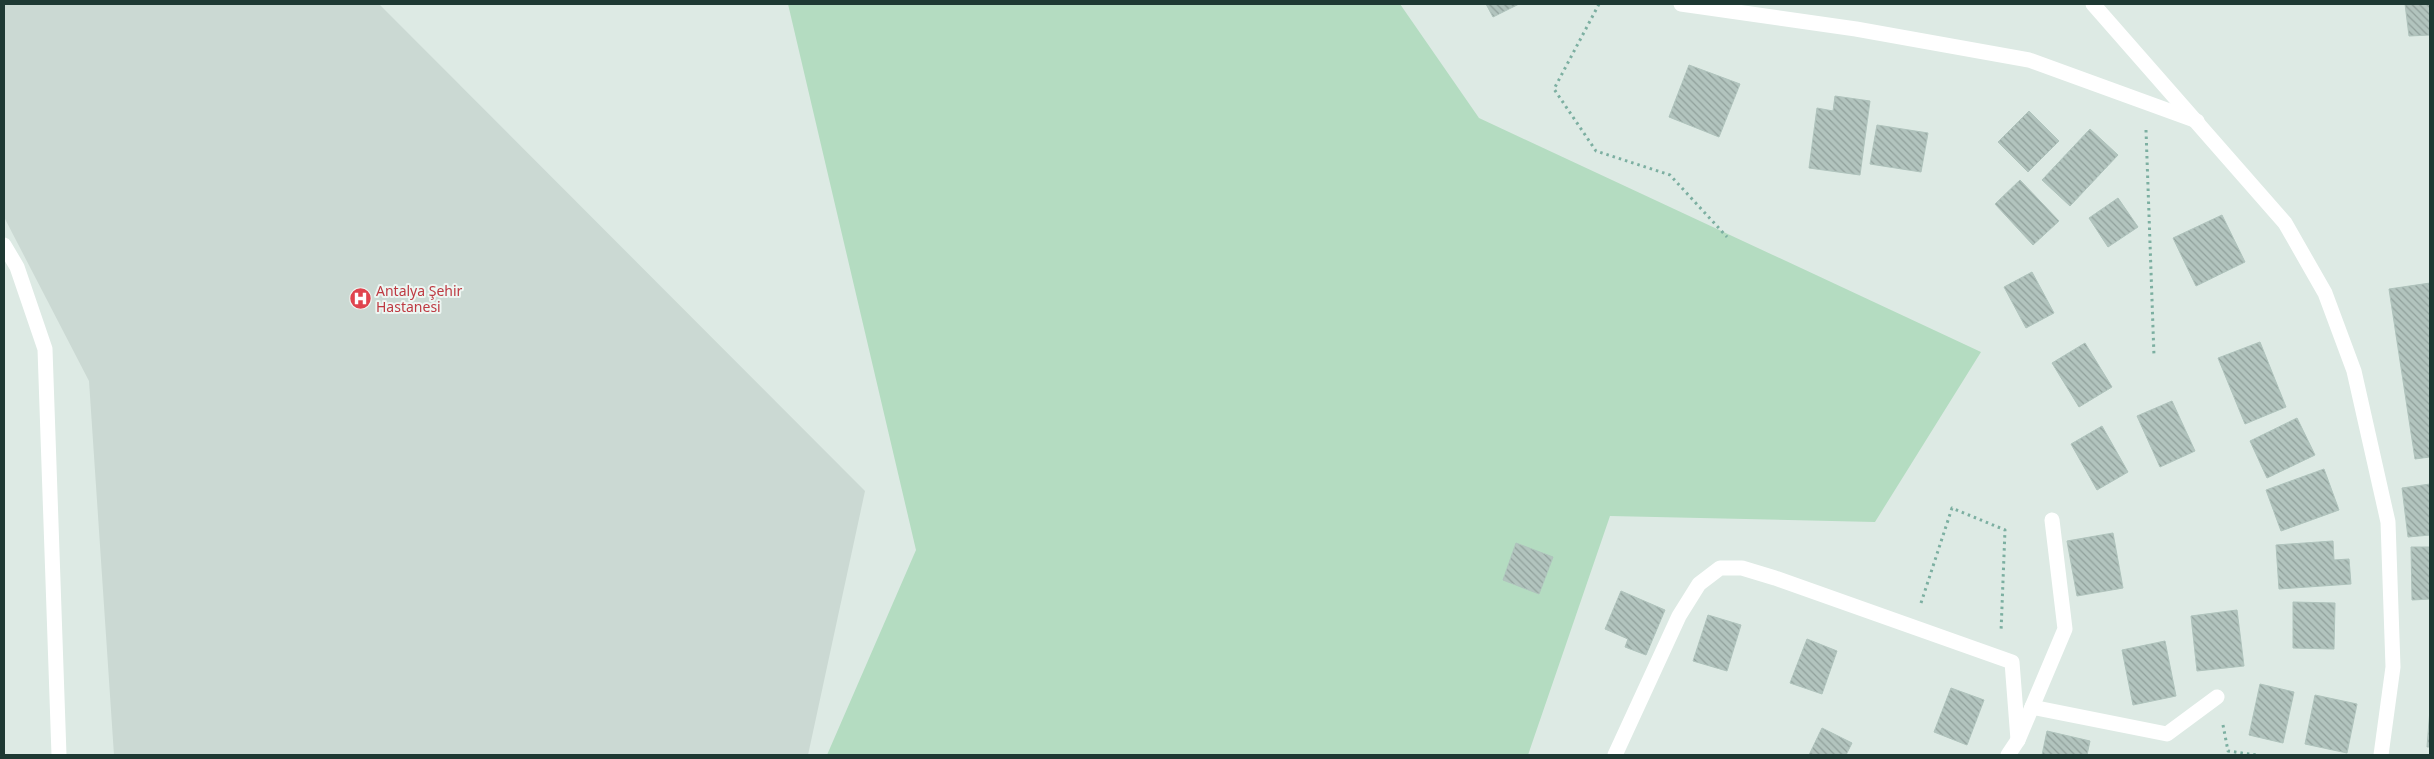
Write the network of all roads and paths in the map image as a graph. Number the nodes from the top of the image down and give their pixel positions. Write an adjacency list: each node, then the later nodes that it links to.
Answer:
1 (1599, 4): 6 (path)
2 (1681, 4): 4 (street)
3 (2093, 4): 5 (street)
4 (2145, 102): 5 (street); 8 (path)
5 (2198, 121): 20 (street)
6 (1727, 237)
7 (4, 245): 16 (street)
8 (2154, 356)
9 (2052, 520): 13 (street)
10 (1913, 627): 11 (street); 11 (path); 17 (street)
11 (2000, 658): 14 (street)
12 (2217, 697): 13 (street)
13 (2032, 707): 14 (street)
14 (2018, 740): 18 (street)
15 (2228, 751): 19 (path)
16 (59, 755)
17 (1615, 755)
18 (2008, 755)
19 (2256, 755)
20 (2381, 755)

